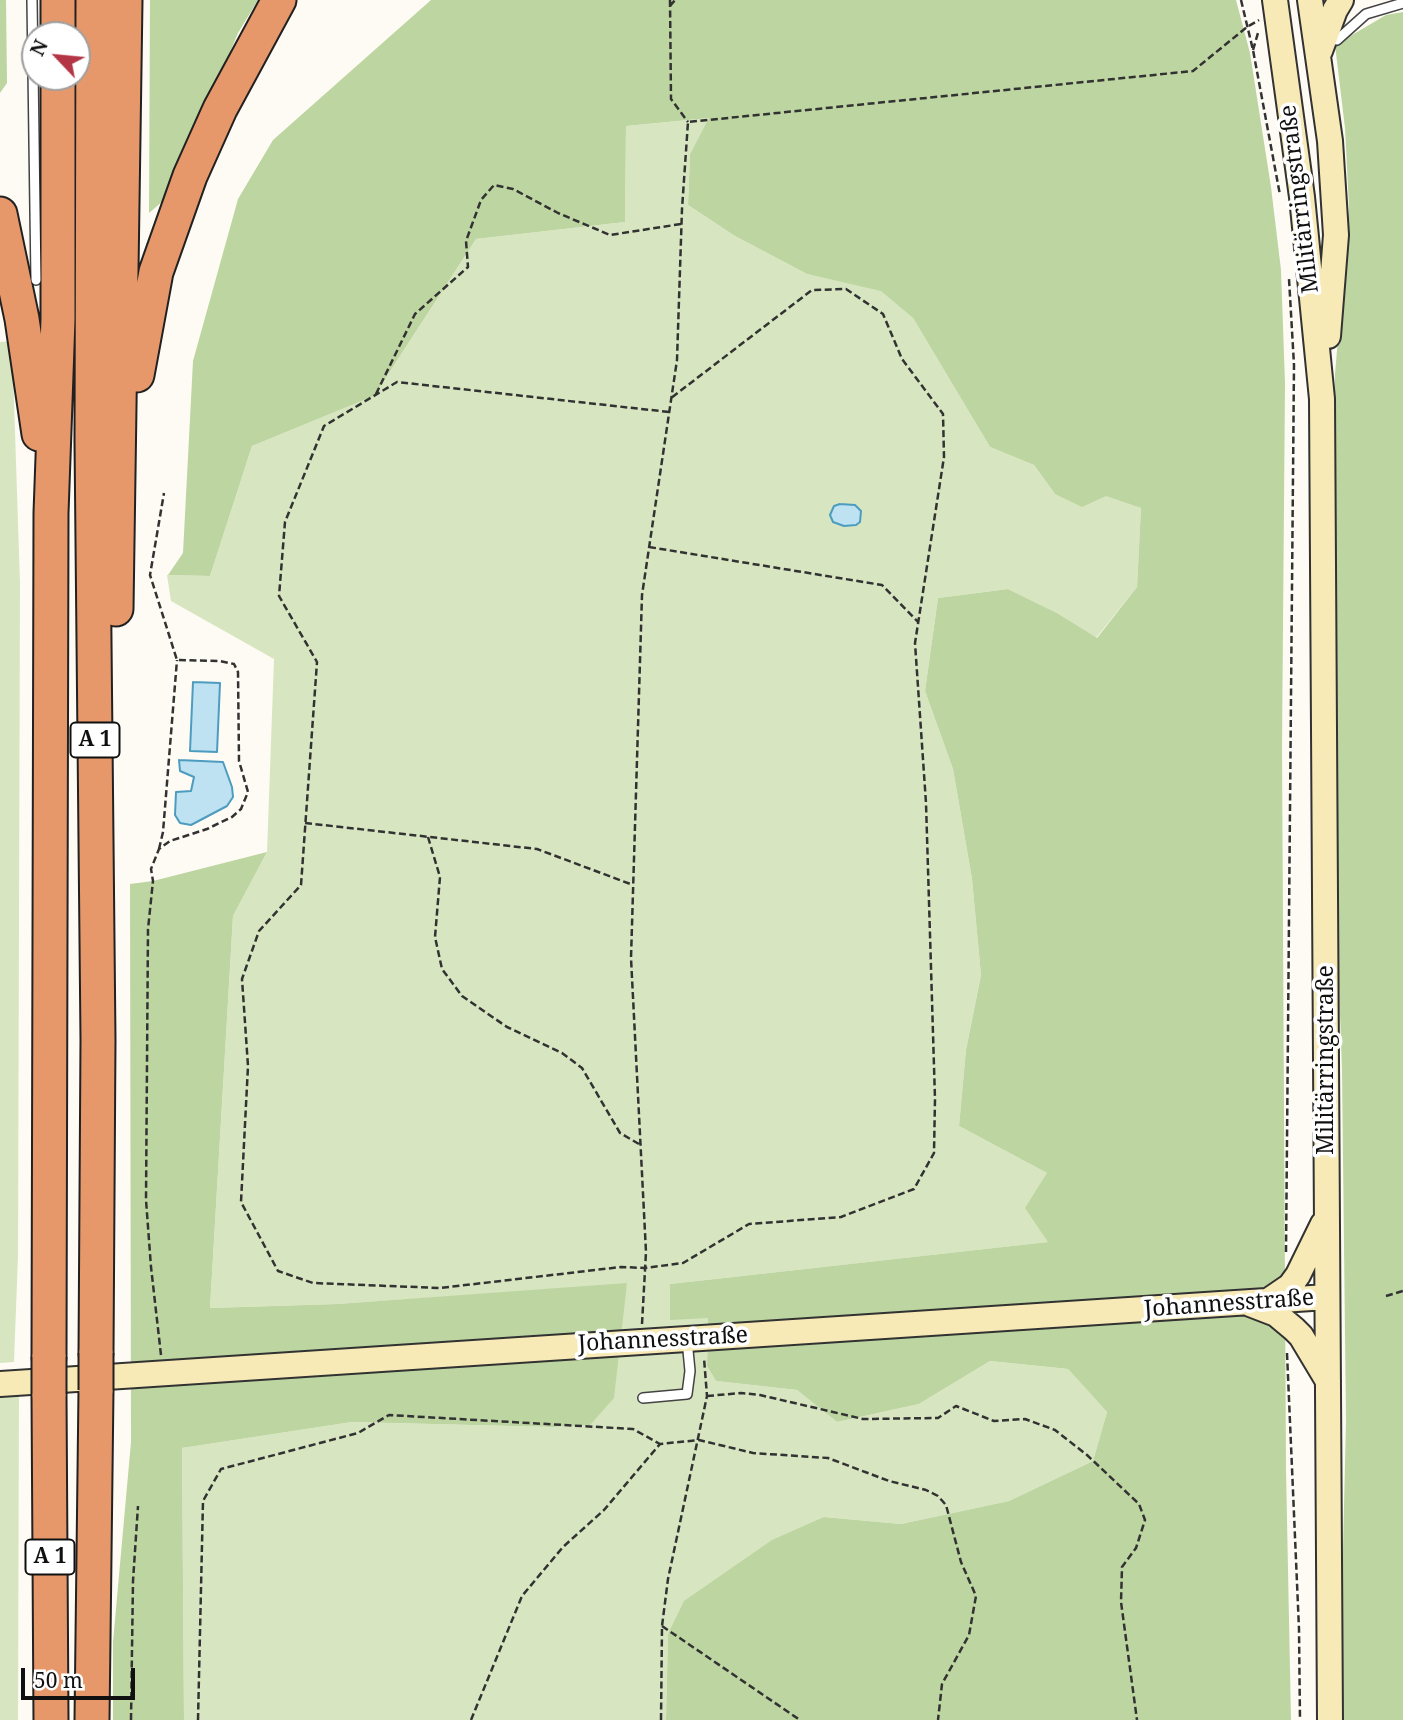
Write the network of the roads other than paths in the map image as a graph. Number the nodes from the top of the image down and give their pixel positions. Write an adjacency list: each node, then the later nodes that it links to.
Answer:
1 (32, 0): 14 (lane)
2 (58, 0): 10 (highway)
3 (93, 0): 18 (highway, A 1)
4 (125, 0): 17 (highway)
5 (279, 0): 17 (highway)
6 (1310, 0): 11 (main road, Militärringstraße)
7 (1341, 0): 11 (main road)
8 (1403, 3): 11 (lane)
9 (1272, 5): 15 (main road, Militärringstraße)
10 (58, 21)
11 (1322, 44): 15 (main road, Militärringstraße)
12 (58, 91): 16 (highway, A 1)
13 (0, 214): 16 (highway)
14 (36, 280)
15 (1322, 399): 19 (main road, Militärringstraße)
16 (51, 513): 26 (highway, A 1, bridge)
17 (117, 538): 18 (highway)
18 (98, 1040): 27 (highway, A 1, bridge)
19 (1326, 1216): 20 (main road, Militärringstraße); 21 (main road)
20 (1327, 1297): 21 (main road, Johannesstraße); 23 (main road, Militärringstraße)
21 (1257, 1302): 22 (main road, Johannesstraße); 23 (main road)
22 (693, 1338): 24 (main road, Johannesstraße); 25 (lane)
23 (1328, 1381): 28 (main road, Militärringstraße)
24 (0, 1384)
25 (643, 1398)
26 (51, 1720)
27 (92, 1720)
28 (1330, 1720)

